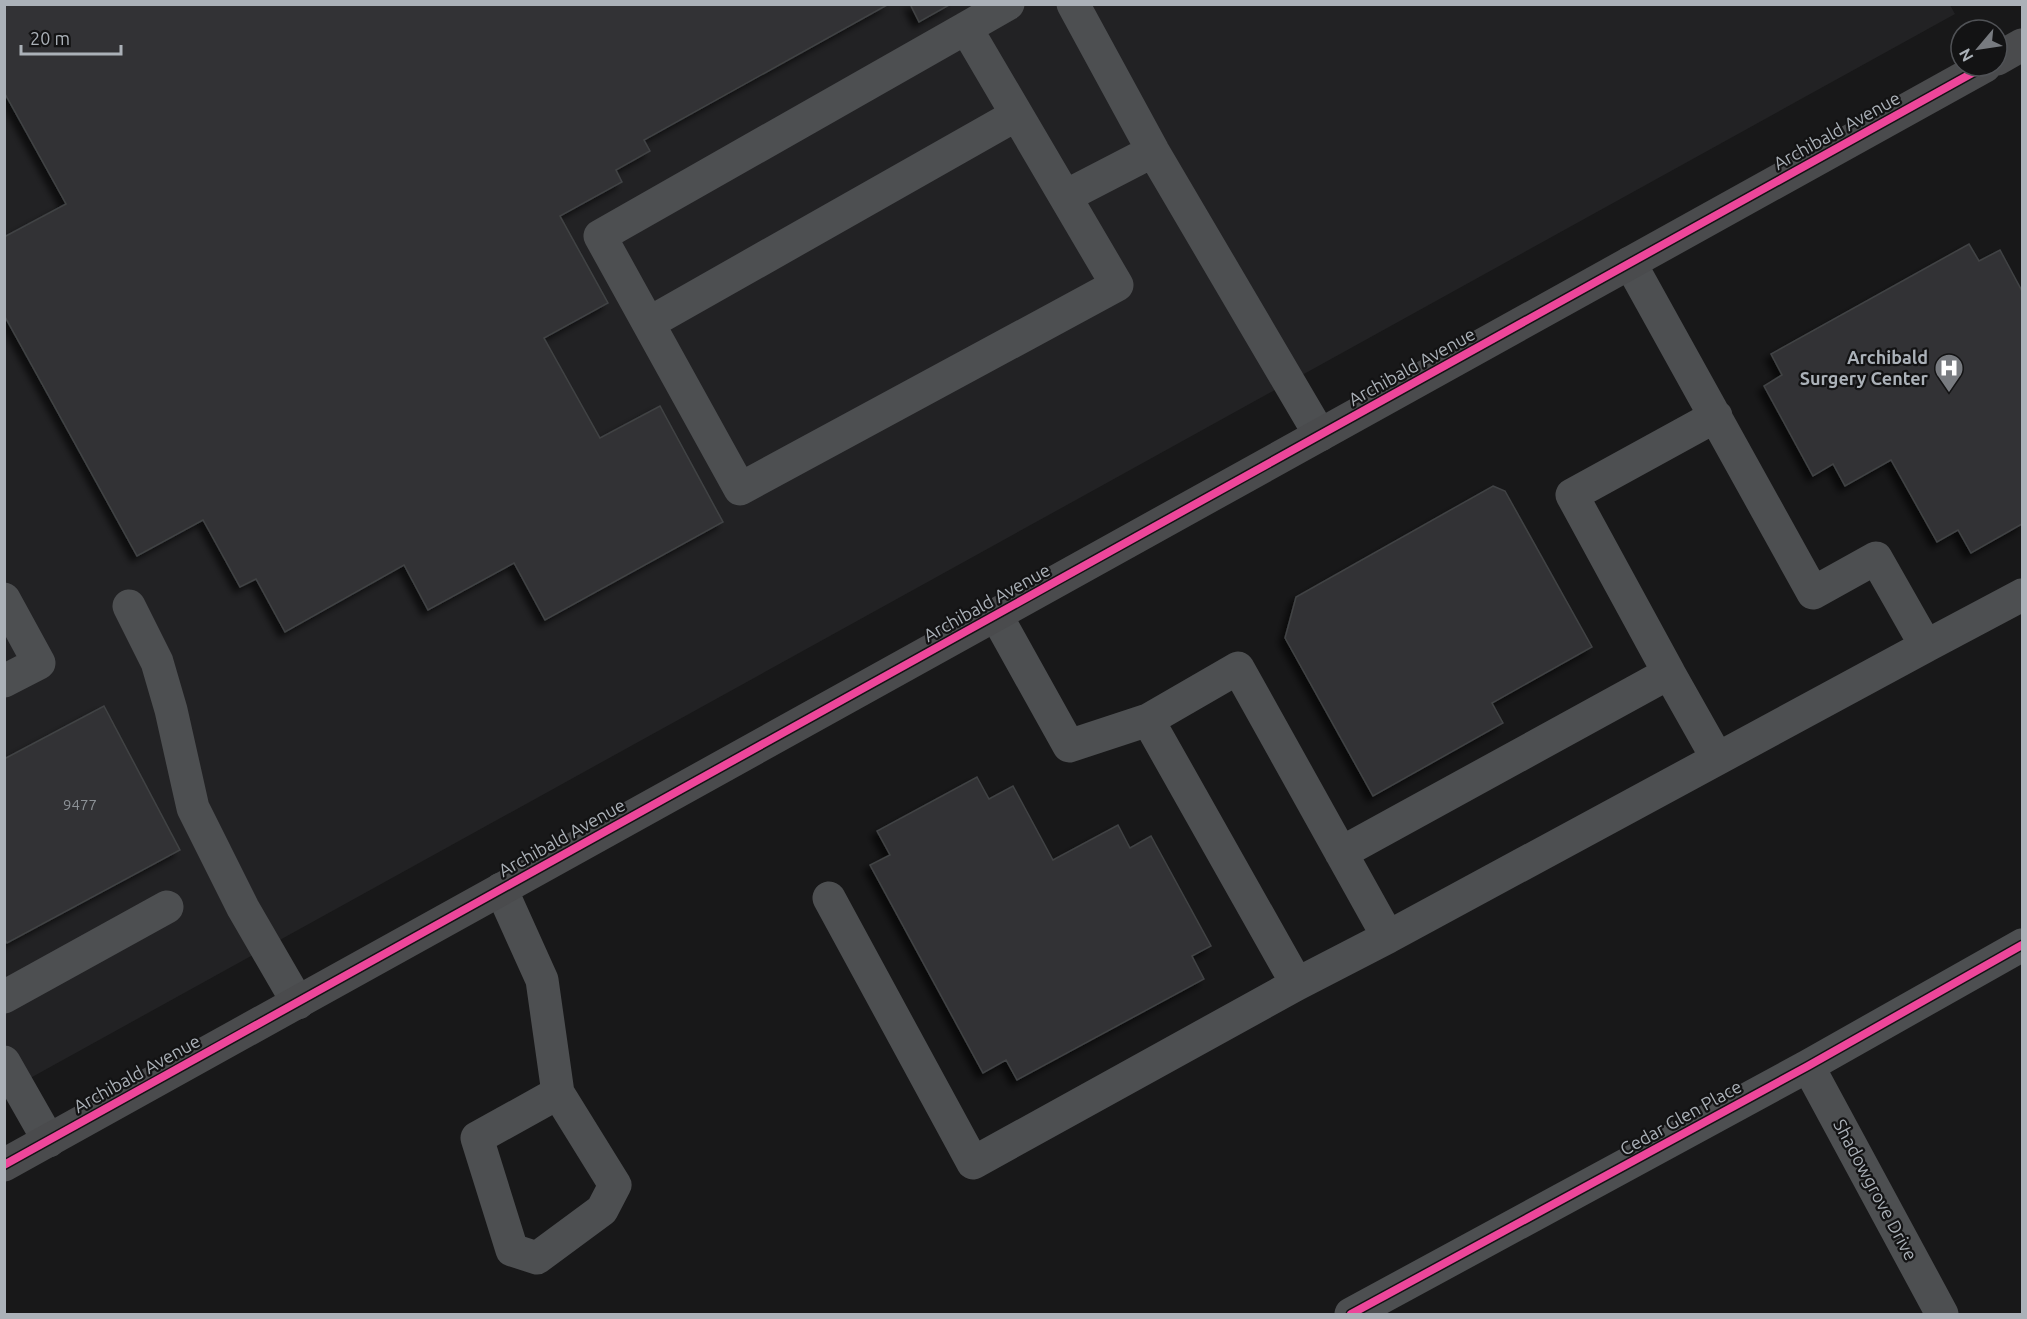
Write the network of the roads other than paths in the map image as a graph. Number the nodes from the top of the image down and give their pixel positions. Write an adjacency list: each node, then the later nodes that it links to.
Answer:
1 (1008, 4): 3 (street)
2 (1073, 4): 6 (street)
3 (966, 28): 5 (street); 9 (street)
4 (1963, 78): 8 (main road, Archibald Avenue)
5 (1016, 115): 7 (street); 9 (street)
6 (1153, 151): 7 (street); 11 (street)
7 (1066, 196): 9 (street)
8 (1630, 264): 10 (street); 11 (main road, Archibald Avenue)
9 (649, 323)
10 (1716, 416): 16 (street); 17 (street)
11 (1320, 435): 15 (main road, Archibald Avenue)
12 (2022, 596): 16 (street)
13 (4, 599): 18 (street)
14 (129, 606): 29 (street)
15 (996, 615): 19 (street); 22 (main road, Archibald Avenue)
16 (1926, 646): 20 (street)
17 (1669, 673): 20 (street); 21 (street)
18 (4, 681)
19 (1148, 720): 21 (street); 27 (street)
20 (1717, 759): 25 (street)
21 (1341, 853): 25 (street)
22 (501, 889): 29 (main road, Archibald Avenue); 32 (street)
23 (829, 898): 27 (street)
24 (167, 907): 28 (street)
25 (1388, 937): 27 (street)
26 (2022, 945): 31 (street, Cedar Glen Place)
27 (1297, 984)
28 (4, 997)
29 (298, 1003): 33 (main road, Archibald Avenue)
30 (4, 1062): 33 (street)
31 (1808, 1066): 35 (street, Cedar Glen Place); 36 (street, Shadowgrove Drive)
32 (558, 1093): 32 (street)
33 (49, 1141): 34 (main road, Archibald Avenue)
34 (4, 1165)
35 (1352, 1314)
36 (1942, 1314)

